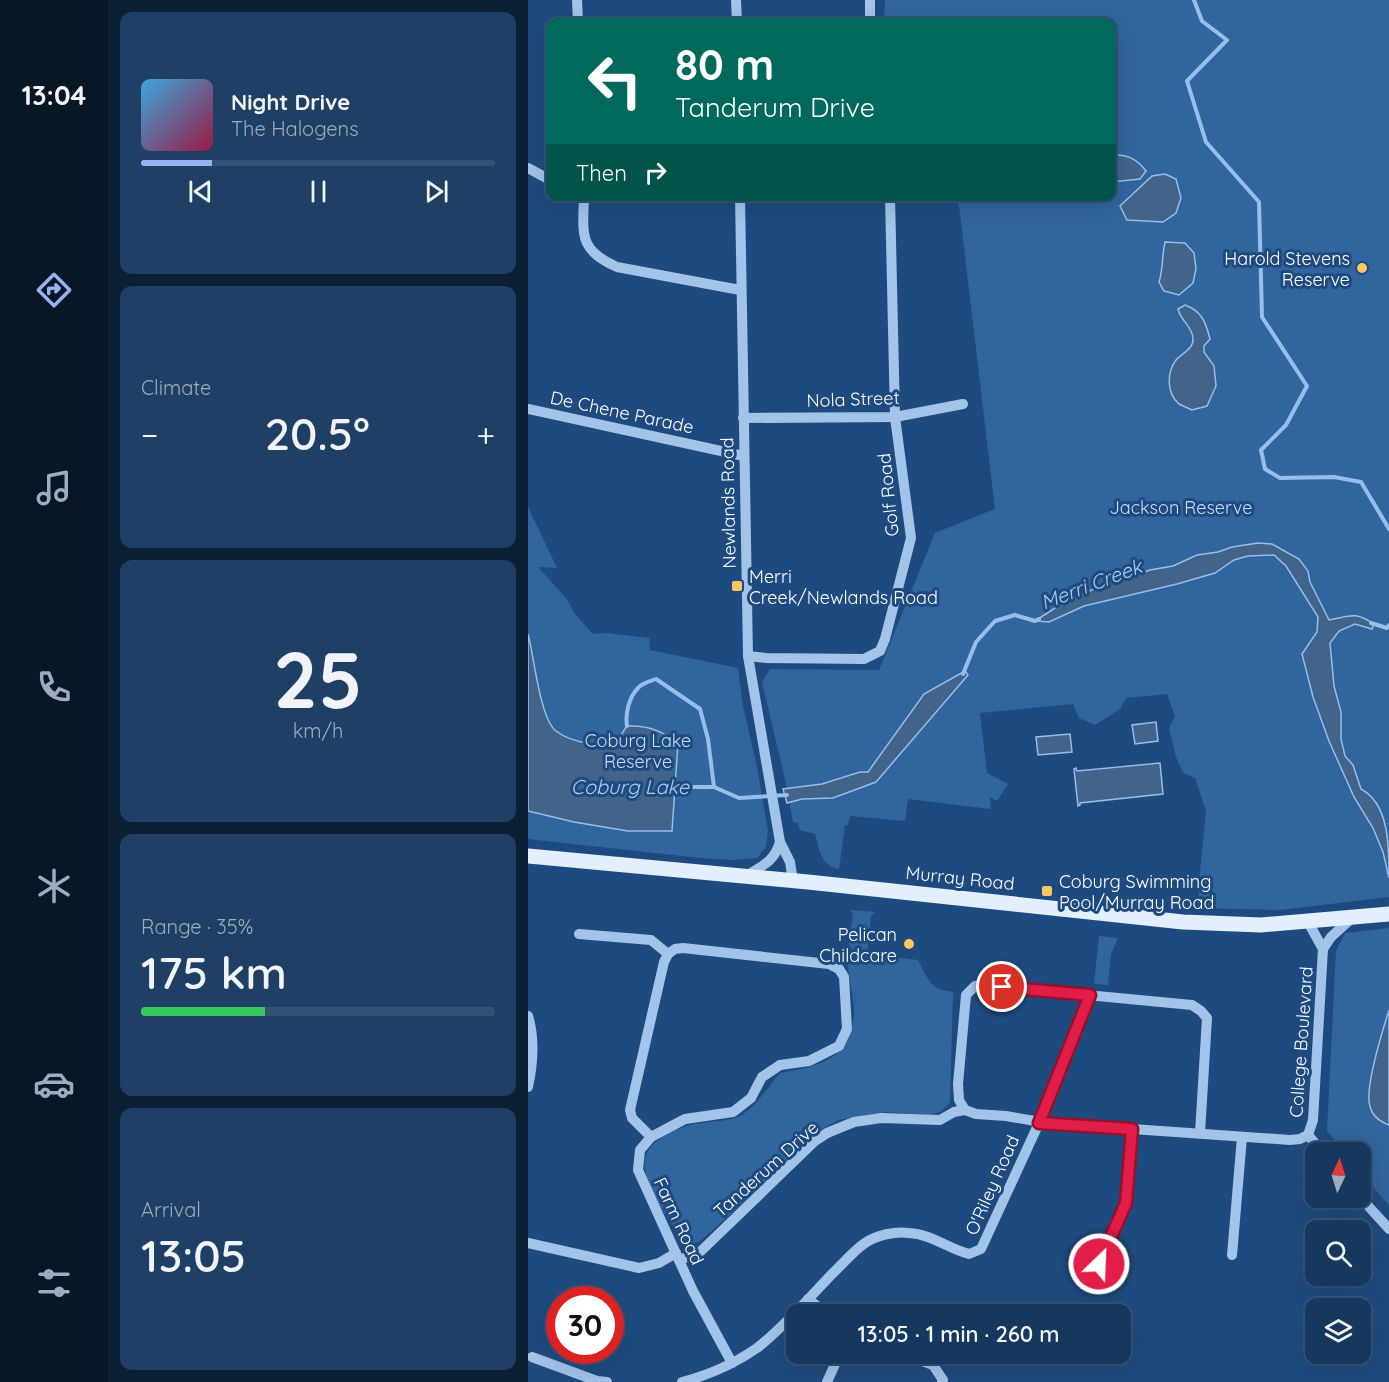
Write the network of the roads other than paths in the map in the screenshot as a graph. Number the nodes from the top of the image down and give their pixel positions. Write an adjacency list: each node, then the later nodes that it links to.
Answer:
1 (577, 0): 4 (street)
2 (736, 0): 5 (street)
3 (870, 0): 6 (street)
4 (578, 18)
5 (737, 18)
6 (870, 18)
7 (528, 168): 8 (street)
8 (546, 178)
9 (584, 201): 12 (street)
10 (740, 201): 12 (street, Newlands Road)
11 (890, 201): 15 (street, Golf Road)
12 (740, 290): 16 (street, Newlands Road)
13 (963, 404): 15 (street, Nola Street)
14 (528, 409): 17 (street, De Chene Parade)
15 (895, 417): 16 (street, Nola Street); 18 (street, Golf Road)
16 (743, 418): 17 (street, Newlands Road)
17 (744, 456): 18 (street, Newlands Road)
18 (748, 656): 19 (street, Newlands Road)
19 (779, 838): 21 (street); 22 (street, Newlands Road)
20 (528, 859): 21 (main road, Murray Road)
21 (745, 876): 22 (main road, Murray Road)
22 (793, 881): 25 (main road, Murray Road)
23 (1389, 914): 24 (main road, Murray Road)
24 (1353, 916): 25 (main road, Murray Road); 27 (street, College Boulevard)
25 (1308, 922): 27 (street, College Boulevard)
26 (579, 934): 28 (street)
27 (1323, 949): 36 (street, College Boulevard)
28 (668, 954): 37 (street); 37 (street)
29 (1090, 995): 32 (street); 33 (street, O'Riley Road); 35 (street)
30 (528, 1016): 31 (street)
31 (528, 1087)
32 (965, 1110): 33 (street, Tanderum Drive); 44 (street, Tanderum Drive)
33 (1039, 1123): 34 (street, Tanderum Drive); 46 (street, O'Riley Road)
34 (1132, 1129): 35 (street, Tanderum Drive); 45 (street)
35 (1200, 1134): 38 (street, Tanderum Drive)
36 (1308, 1135): 38 (street, Tanderum Drive); 39 (street)
37 (651, 1137): 44 (street, Farm Road)
38 (1242, 1137): 43 (street)
39 (1314, 1142)
40 (1370, 1208): 41 (street)
41 (1389, 1228)
42 (528, 1243): 44 (street, Tanderum Drive)
43 (1232, 1255)
44 (678, 1256): 49 (street, Farm Road)
45 (1090, 1284)
46 (808, 1299): 47 (street); 49 (street)
47 (814, 1304)
48 (532, 1357): 53 (street)
49 (732, 1363): 55 (street)
50 (835, 1364): 56 (street)
51 (930, 1364): 52 (street)
52 (943, 1381)
53 (597, 1382): 54 (street)
54 (607, 1382)
55 (682, 1382)
56 (827, 1382)

